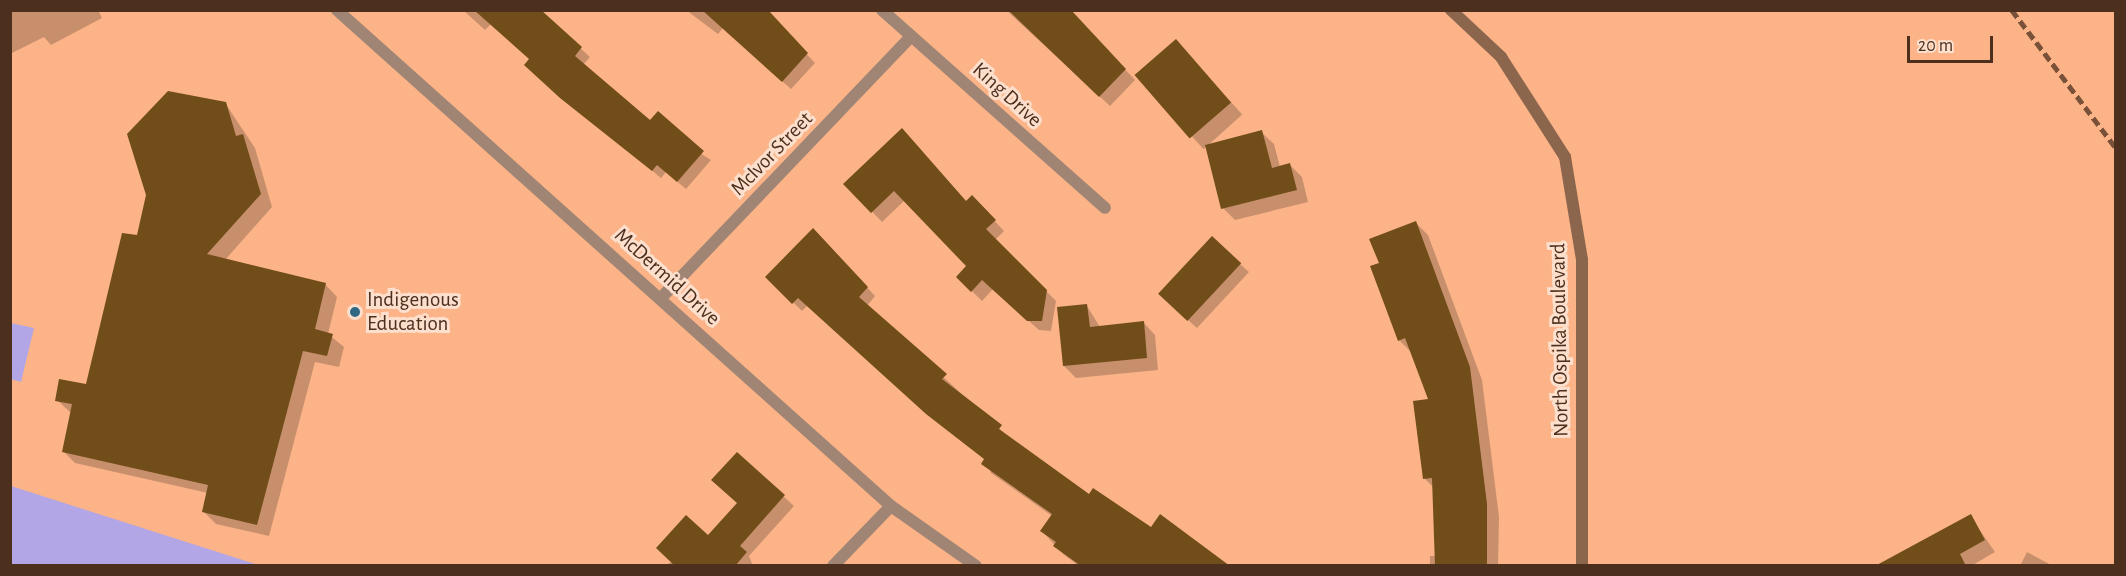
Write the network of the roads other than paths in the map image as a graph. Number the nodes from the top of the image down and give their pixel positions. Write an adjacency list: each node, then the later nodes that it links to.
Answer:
1 (337, 10): 6 (street, McDermid Drive)
2 (882, 10): 4 (street, King Drive)
3 (1451, 10): 10 (street, North Ospika Boulevard)
4 (912, 36): 5 (street, King Drive); 6 (street, McIvor Street)
5 (1105, 208)
6 (661, 298): 7 (street, McDermid Drive)
7 (891, 506): 8 (street); 9 (street, McDermid Drive)
8 (833, 566)
9 (976, 566)
10 (1582, 566)

